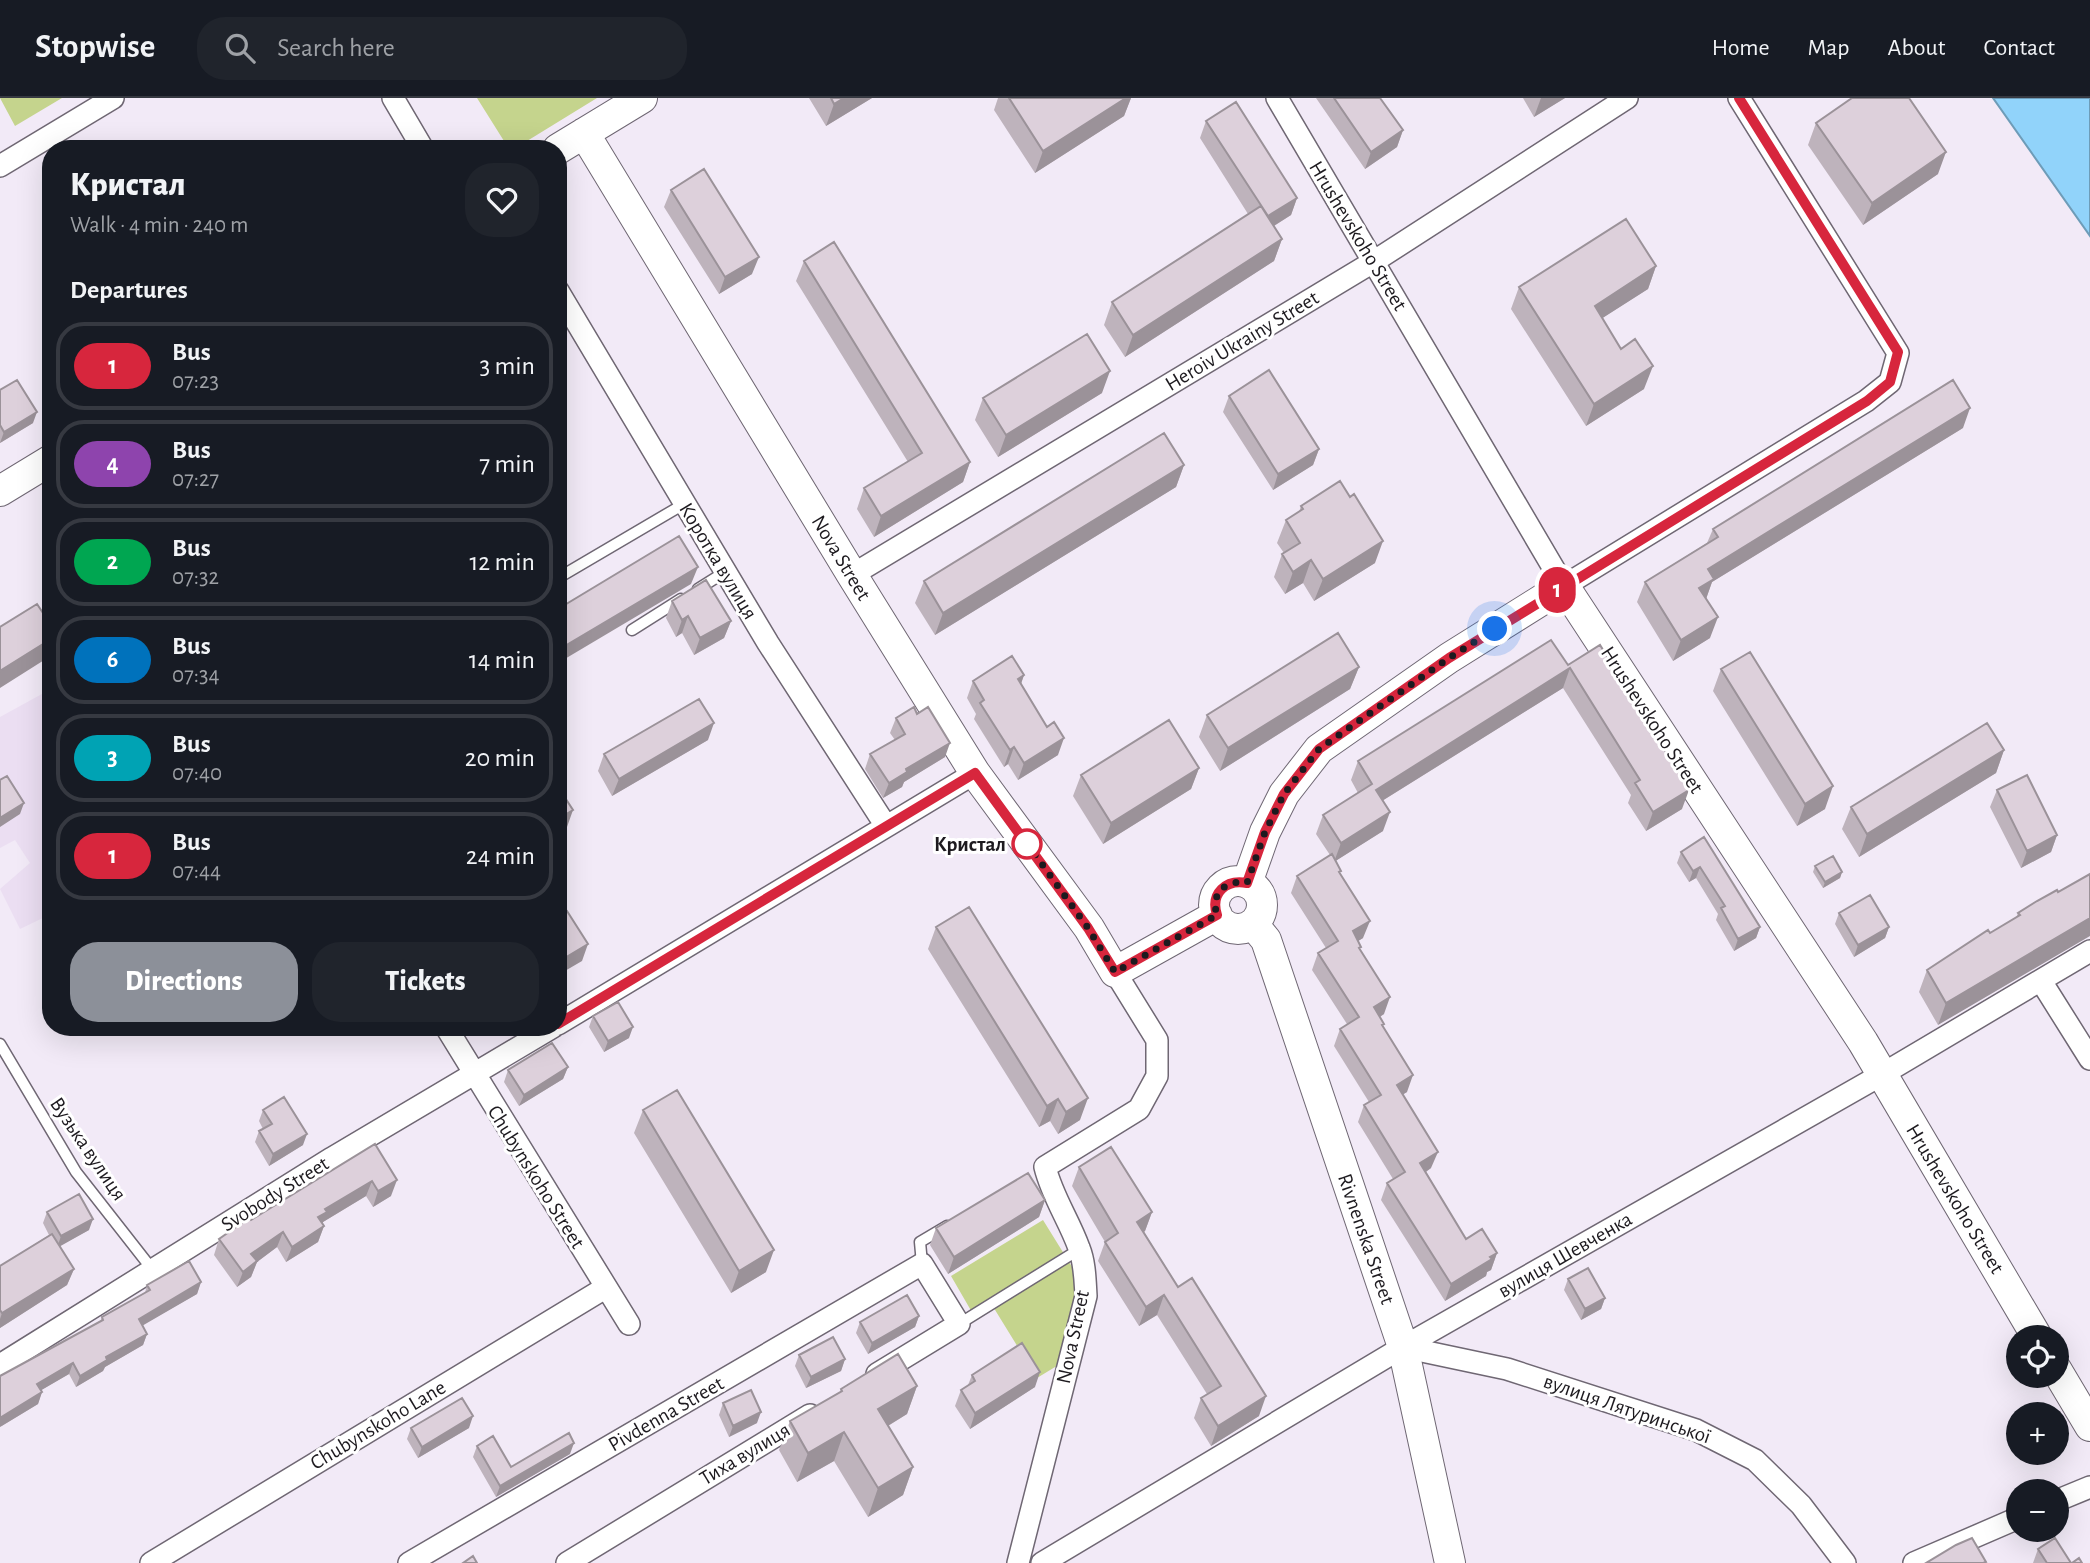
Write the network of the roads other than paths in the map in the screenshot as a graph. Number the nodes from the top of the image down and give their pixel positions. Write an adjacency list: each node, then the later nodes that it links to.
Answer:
1 (113, 98): 8 (street)
2 (393, 98): 9 (street)
3 (642, 98): 7 (street)
4 (1277, 98): 13 (street, Hrushevskoho Street)
5 (1627, 98): 13 (street, Heroiv Ukrainy Street)
6 (1739, 98): 21 (street)
7 (584, 133): 11 (street); 20 (street, Nova Street)
8 (43, 140)
9 (418, 140)
10 (42, 141): 12 (street)
11 (567, 143)
12 (0, 166)
13 (1373, 262): 20 (street, Heroiv Ukrainy Street); 21 (street, Hrushevskoho Street)
14 (567, 306): 17 (street, Коротка вулиця)
15 (42, 465): 16 (street)
16 (0, 491)
17 (684, 504): 18 (street, Коротка вулиця); 19 (lane)
18 (725, 572): 22 (lane); 24 (street, Коротка вулиця)
19 (567, 573)
20 (852, 575): 23 (street, Nova Street)
21 (1564, 586): 25 (street); 37 (street, Hrushevskoho Street)
22 (632, 630)
23 (975, 773): 24 (street); 29 (street, Nova Street)
24 (886, 826): 31 (street)
25 (1247, 883): 26 (street); 27 (street)
26 (1217, 915): 27 (street); 29 (street)
27 (1253, 924): 46 (street, Rivnenska Street)
28 (2090, 951): 30 (street, вулиця Шевченка)
29 (1115, 972): 39 (street, Nova Street)
30 (2041, 981): 35 (street); 37 (street, вулиця Шевченка)
31 (567, 1019)
32 (451, 1036): 36 (street, Chubynskoho Street)
33 (538, 1036): 36 (street, Svobody Street)
34 (0, 1044): 41 (lane, Вузька вулиця)
35 (2090, 1059)
36 (473, 1075): 41 (street, Svobody Street); 42 (street, Chubynskoho Street)
37 (1881, 1075): 45 (street, Hrushevskoho Street); 46 (street, вулиця Шевченка)
38 (954, 1222): 40 (lane)
39 (1080, 1249): 44 (lane); 60 (street, Nova Street)
40 (922, 1264): 44 (street); 58 (street, Pivdenna Street)
41 (152, 1269): 47 (street, Svobody Street)
42 (605, 1288): 43 (street, Chubynskoho Street); 57 (street, Chubynskoho Lane)
43 (629, 1324)
44 (960, 1324): 48 (street)
45 (2030, 1325)
46 (1403, 1347): 56 (street, вулиця Лятуринської); 61 (street, вулиця Шевченка); 62 (street, Rivnenska Street)
47 (0, 1365)
48 (864, 1382)
49 (2069, 1382): 50 (street)
50 (2082, 1396): 52 (street)
51 (829, 1404): 59 (street, Тиха вулиця)
52 (2090, 1426)
53 (2090, 1487): 54 (street)
54 (2069, 1496)
55 (2006, 1523): 63 (street)
56 (1841, 1561)
57 (151, 1563)
58 (409, 1563)
59 (567, 1563)
60 (1018, 1563)
61 (1042, 1563)
62 (1451, 1563)
63 (1914, 1563)

